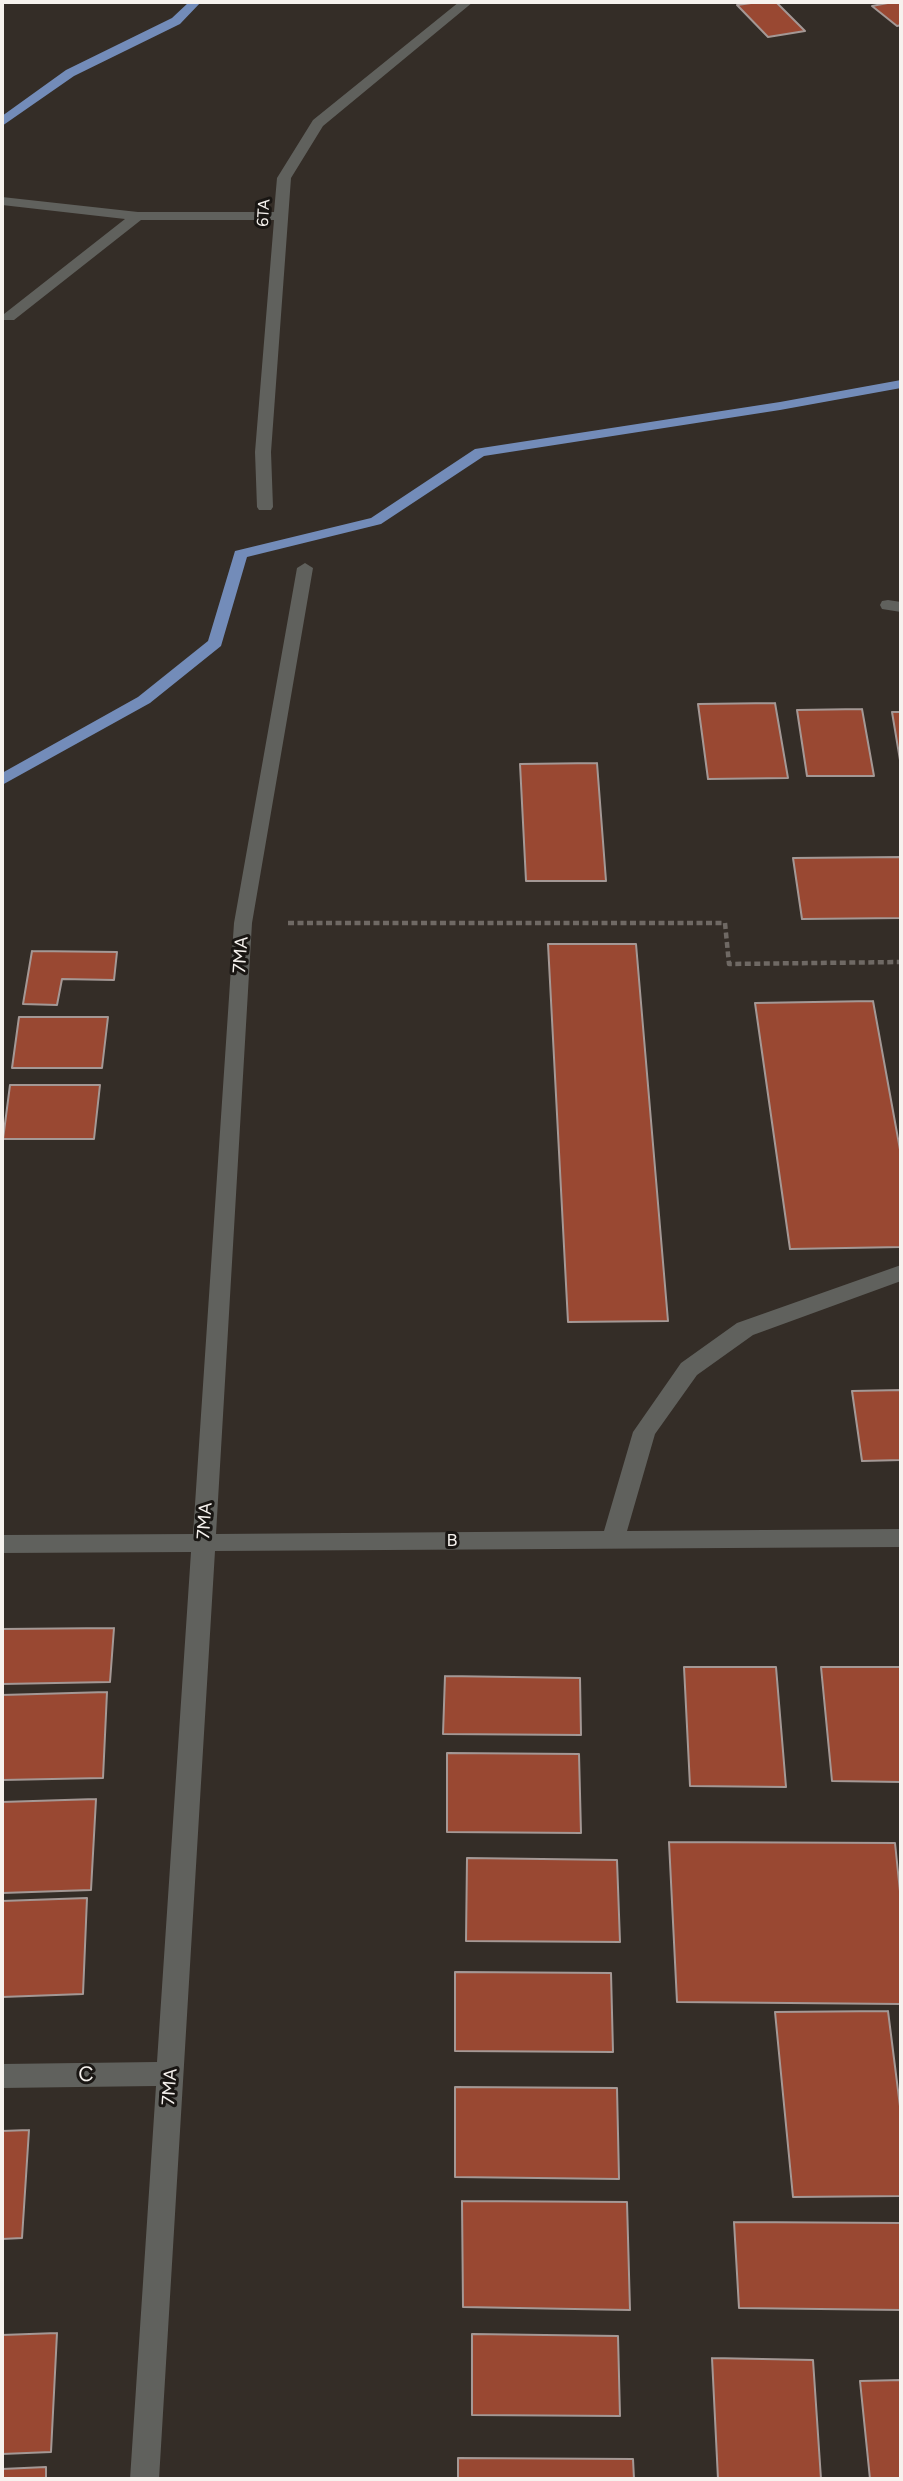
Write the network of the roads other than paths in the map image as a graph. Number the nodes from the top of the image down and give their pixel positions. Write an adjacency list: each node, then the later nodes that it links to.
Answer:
1 (467, 2): 4 (street, 6TA)
2 (2, 201): 3 (street)
3 (138, 216): 4 (street); 5 (street)
4 (281, 216): 6 (street, 6TA)
5 (9, 317)
6 (265, 507)
7 (305, 568): 11 (street, 7MA)
8 (901, 1273): 10 (street)
9 (901, 1538): 10 (street, B)
10 (613, 1540): 11 (street, B)
11 (204, 1542): 12 (street, B); 13 (street, 7MA)
12 (2, 1544)
13 (170, 2074): 14 (street, C); 15 (street, 7MA)
14 (2, 2076)
15 (145, 2479)

